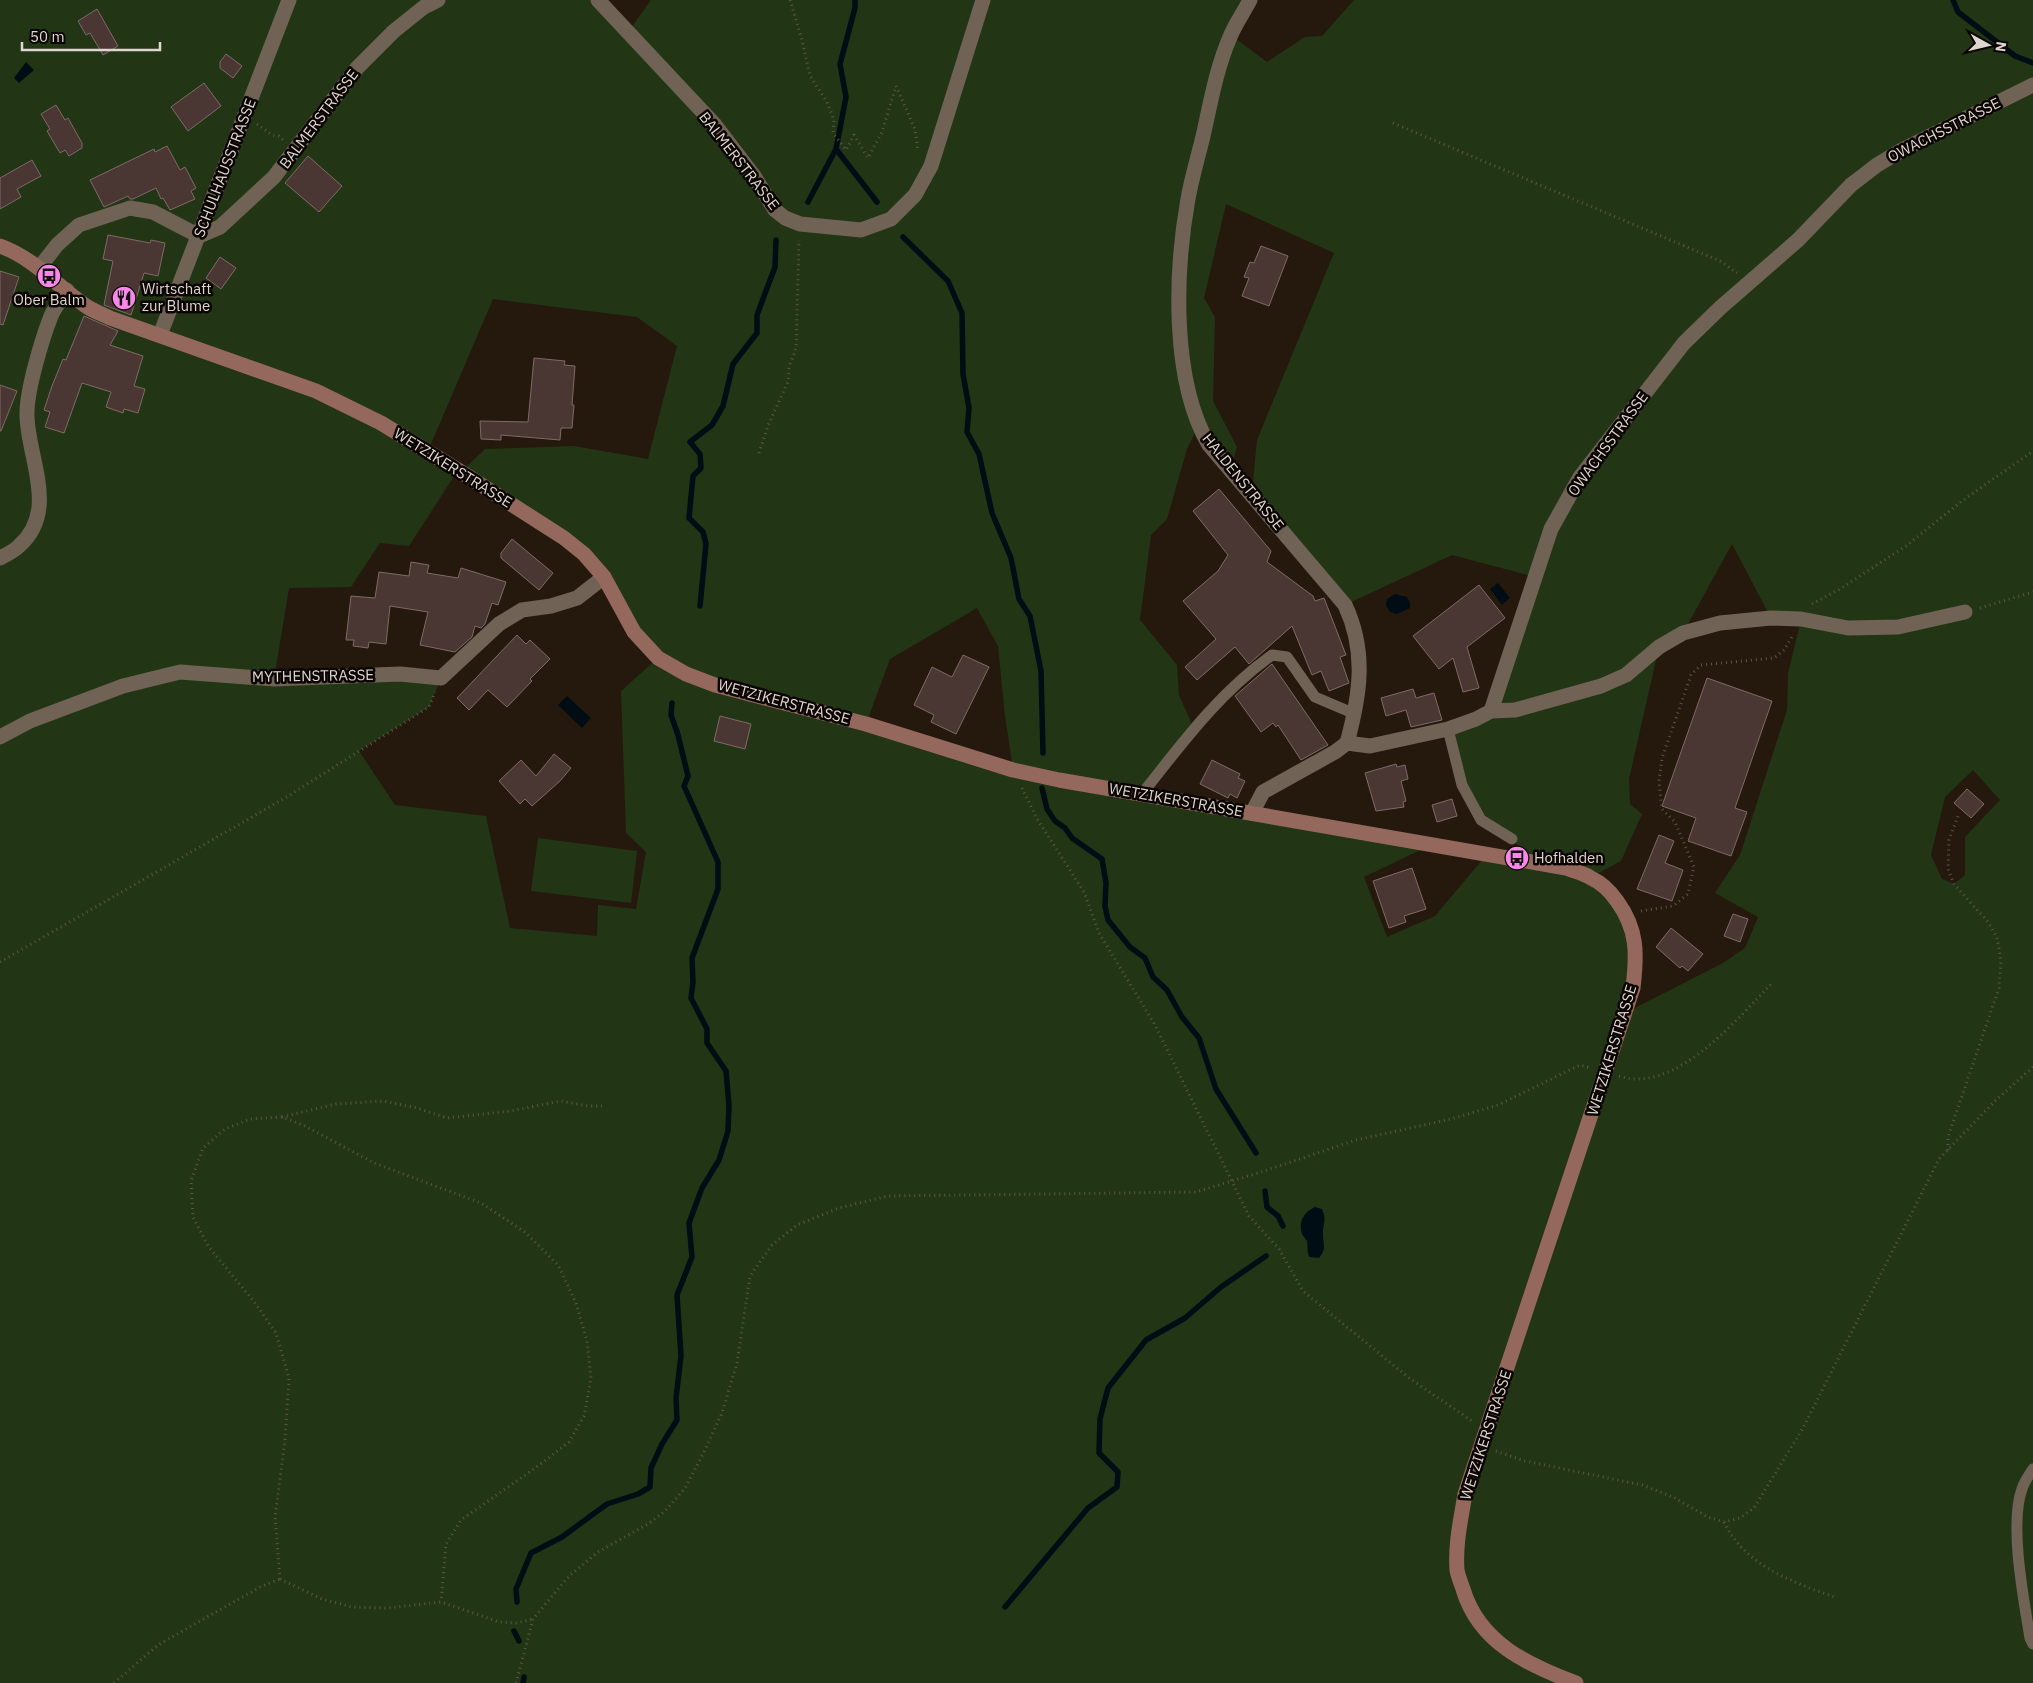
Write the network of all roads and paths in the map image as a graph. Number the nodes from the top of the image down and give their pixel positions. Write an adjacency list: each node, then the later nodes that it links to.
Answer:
1 (289, 0): 8 (street, SCHULHAUSSTRASSE)
2 (438, 0): 10 (street, BALMERSTRASSE)
3 (598, 0): 12 (street, BALMERSTRASSE)
4 (790, 0): 11 (path)
5 (983, 0): 11 (street, BALMERSTRASSE)
6 (1250, 0): 28 (street, HALDENSTRASSE)
7 (2033, 85): 16 (street, OWACHSSTRASSE)
8 (245, 114): 10 (path); 13 (street, SCHULHAUSSTRASSE)
9 (1393, 123): 16 (path)
10 (296, 150): 13 (street, BALMERSTRASSE)
11 (931, 166): 12 (street, BALMERSTRASSE)
12 (800, 224): 20 (path)
13 (199, 236): 15 (street); 18 (street, SCHULHAUSSTRASSE)
14 (0, 246): 15 (street, WETZIKERSTRASSE)
15 (39, 268): 17 (street, WETZIKERSTRASSE)
16 (1750, 282): 27 (street, OWACHSSTRASSE)
17 (67, 290): 18 (street, WETZIKERSTRASSE); 21 (street)
18 (160, 335): 22 (street, WETZIKERSTRASSE)
19 (2033, 452): 25 (path)
20 (759, 454)
21 (0, 558)
22 (604, 577): 26 (street); 32 (street, WETZIKERSTRASSE)
23 (2033, 592): 24 (path)
24 (1965, 612): 25 (street)
25 (1801, 620): 27 (street); 37 (path)
26 (441, 678): 30 (street, MYTHENSTRASSE); 38 (path)
27 (1491, 711): 29 (street)
28 (1355, 714): 31 (street, HALDENSTRASSE); 33 (lane)
29 (1448, 729): 31 (street); 36 (lane)
30 (0, 737)
31 (1347, 743): 34 (street)
32 (1013, 770): 33 (street, WETZIKERSTRASSE); 45 (path)
33 (1142, 794): 34 (street, WETZIKERSTRASSE)
34 (1252, 813): 41 (street, WETZIKERSTRASSE)
35 (1958, 816): 44 (path)
36 (1512, 839)
37 (1661, 908)
38 (0, 962)
39 (1772, 983): 41 (path)
40 (2033, 1067): 44 (path)
41 (1606, 1072): 45 (path); 47 (street, WETZIKERSTRASSE)
42 (602, 1106): 43 (path)
43 (282, 1117): 50 (path); 52 (path)
44 (1948, 1150): 49 (path)
45 (1231, 1182): 46 (path); 53 (path)
46 (1455, 1410)
47 (1481, 1446): 49 (path); 57 (street, WETZIKERSTRASSE)
48 (2033, 1469): 54 (lane)
49 (1724, 1522): 51 (path)
50 (280, 1580): 52 (path); 55 (path)
51 (1836, 1597)
52 (441, 1602): 53 (path)
53 (533, 1619): 56 (path)
54 (2033, 1644)
55 (114, 1683)
56 (516, 1683)
57 (1576, 1683)

